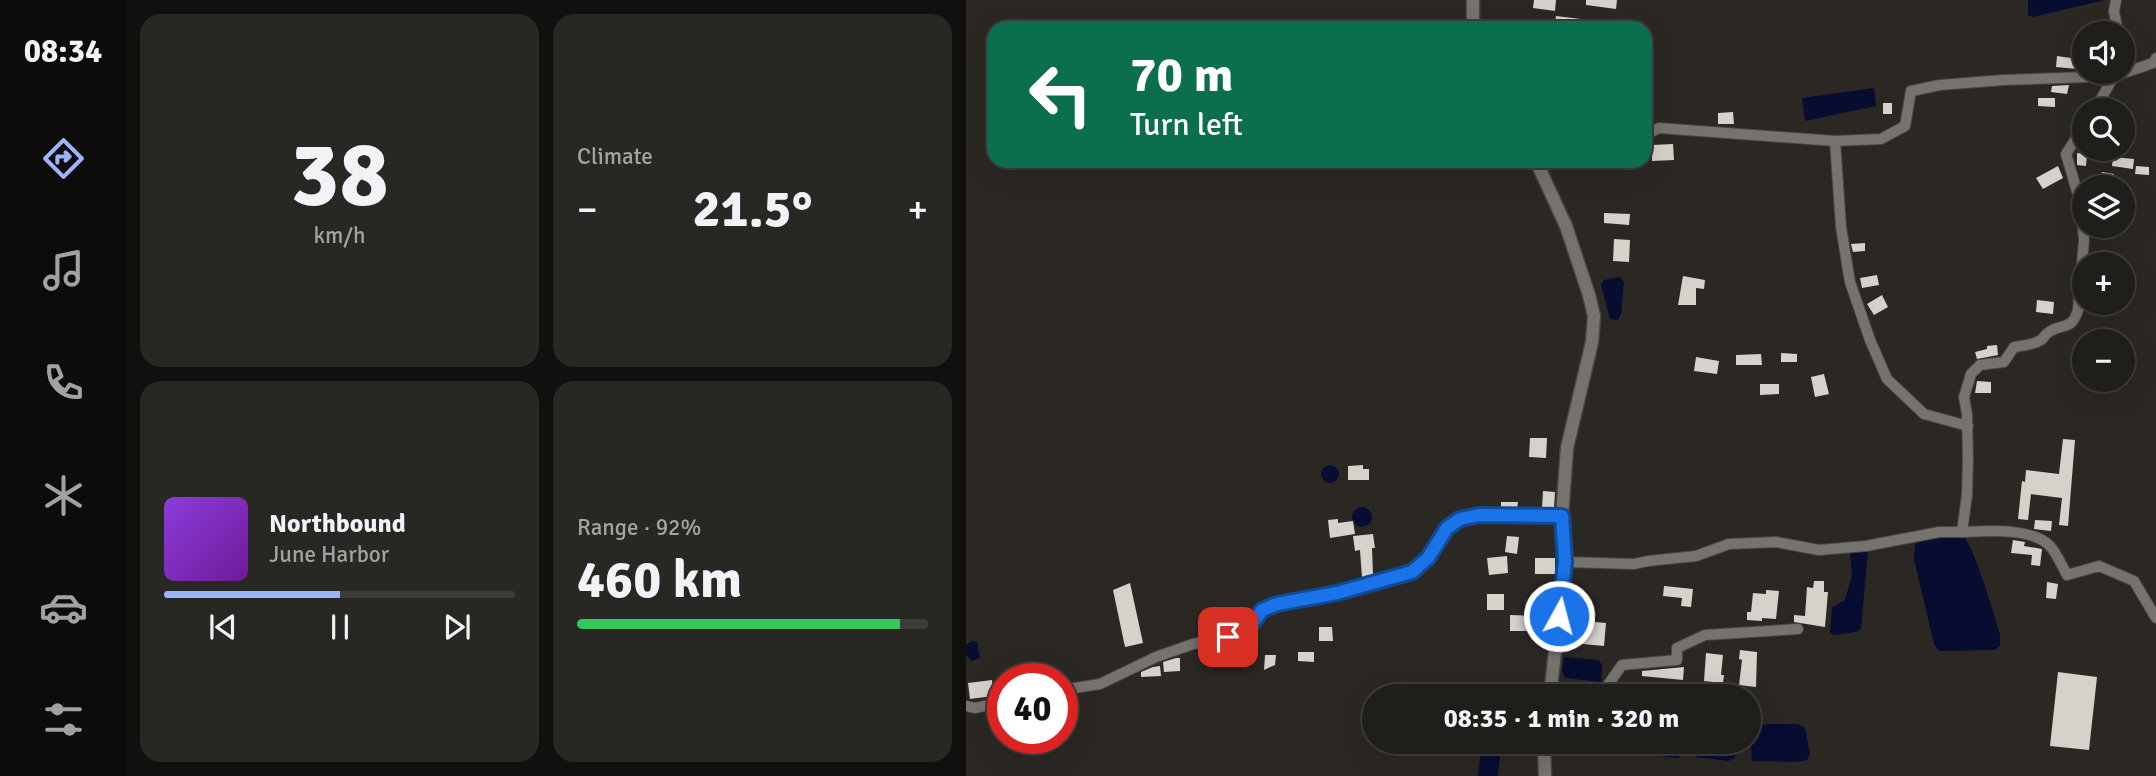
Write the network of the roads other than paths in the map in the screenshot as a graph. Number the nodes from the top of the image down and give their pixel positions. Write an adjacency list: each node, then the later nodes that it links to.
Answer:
1 (1473, 0): 3 (street)
2 (2116, 0): 4 (street)
3 (1473, 21)
4 (2116, 21)
5 (2156, 58): 6 (street)
6 (2135, 68)
7 (2072, 76): 9 (street)
8 (1652, 132): 9 (street)
9 (1835, 141): 12 (street)
10 (2072, 145): 12 (street)
11 (1538, 168): 13 (street)
12 (1968, 426): 14 (street)
13 (1562, 516): 15 (street); 20 (street)
14 (1962, 532): 15 (street); 16 (street)
15 (1565, 562): 18 (street)
16 (2156, 618)
17 (1798, 629): 19 (street)
18 (1551, 684)
19 (1609, 684)
20 (1078, 687)
21 (966, 705): 22 (street)
22 (987, 705)
23 (1545, 754): 24 (street)
24 (1545, 776)

